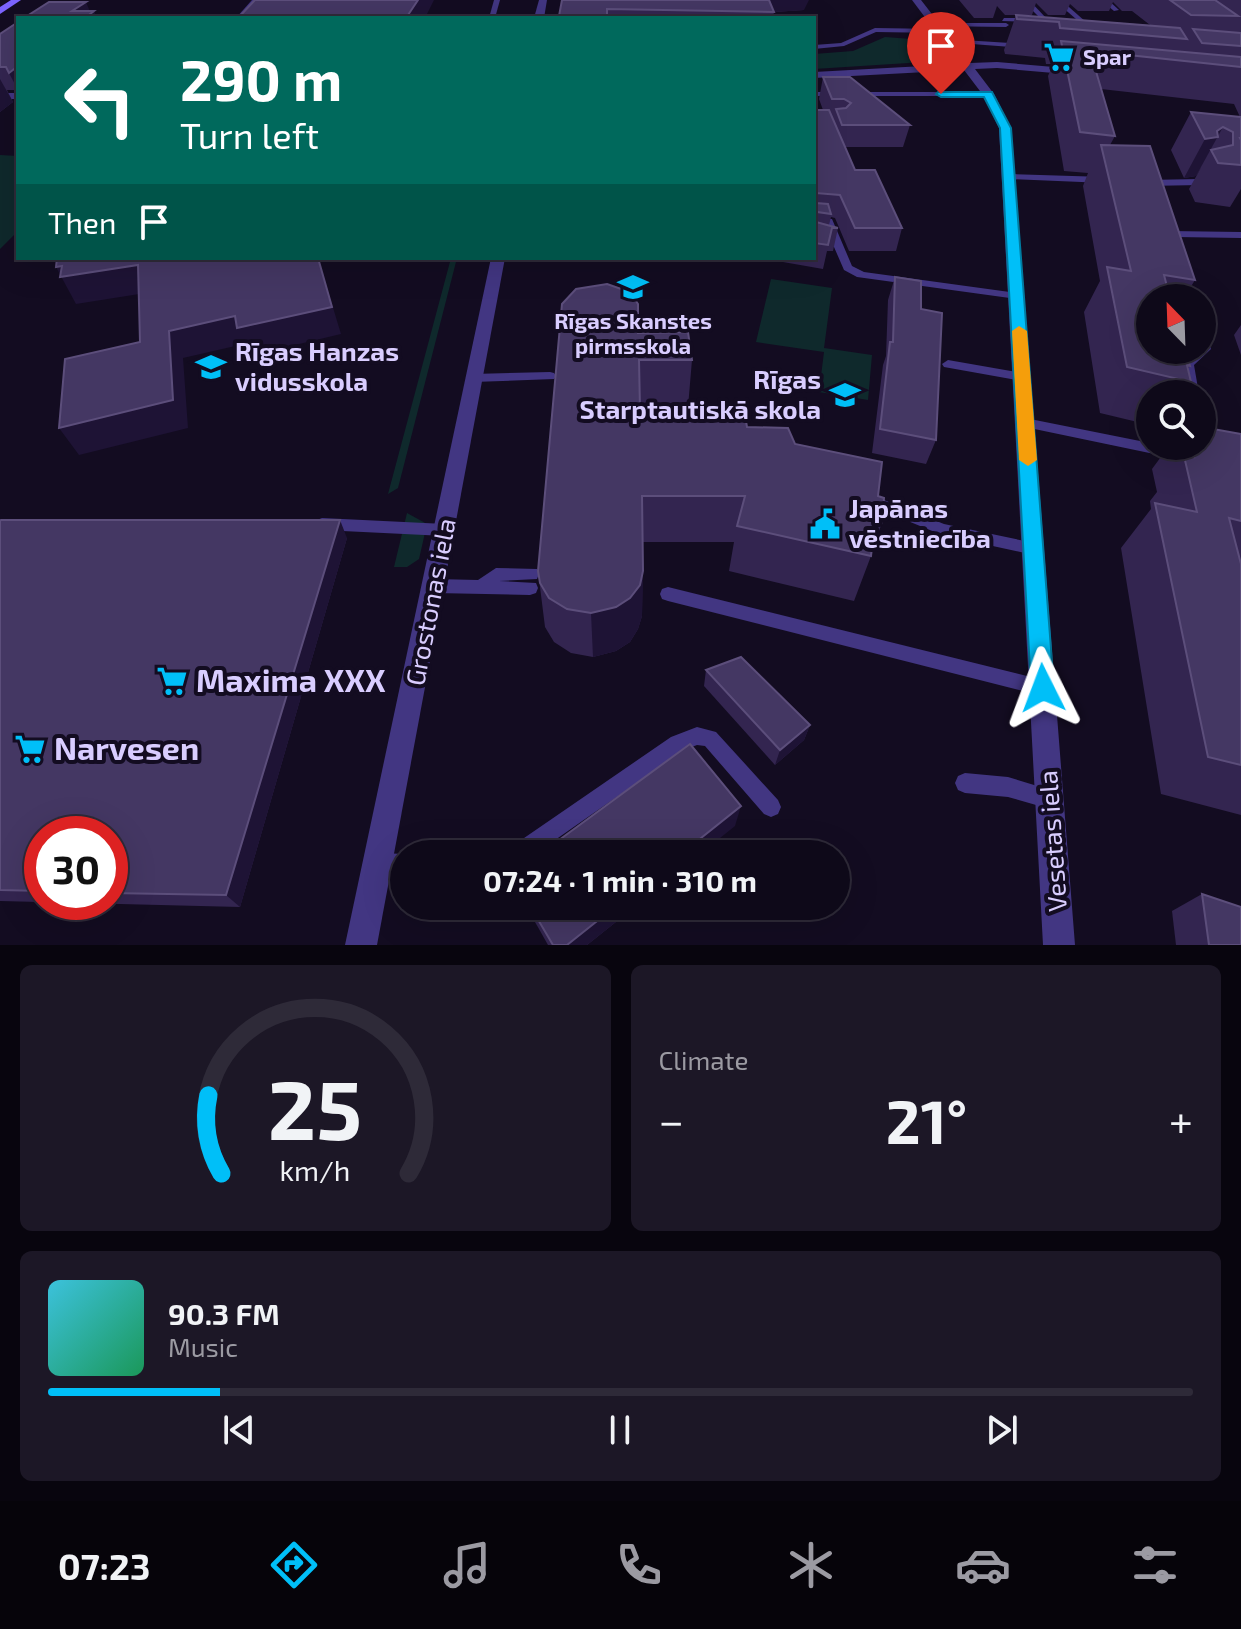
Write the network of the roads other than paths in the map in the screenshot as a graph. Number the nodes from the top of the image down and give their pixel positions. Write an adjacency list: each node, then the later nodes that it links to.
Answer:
1 (17, 0): 9 (main road)
2 (255, 0): 10 (lane)
3 (916, 0): 16 (street, Vesetas iela)
4 (1025, 0): 11 (lane)
5 (1057, 0): 14 (lane)
6 (1104, 0): 8 (lane)
7 (994, 10): 15 (lane)
8 (1116, 10)
9 (0, 11)
10 (241, 16)
11 (1045, 20): 12 (lane); 15 (lane)
12 (1057, 20)
13 (1068, 20): 14 (lane)
14 (1080, 20): 17 (lane)
15 (1005, 22): 16 (lane); 18 (lane)
16 (940, 32): 18 (lane); 19 (lane); 21 (street, Vesetas iela)
17 (1099, 37)
18 (1025, 46): 20 (lane)
19 (816, 47)
20 (1041, 47)
21 (967, 67): 22 (street); 23 (street); 25 (street, Vesetas iela)
22 (1086, 73)
23 (816, 75)
24 (816, 94): 25 (lane)
25 (988, 94): 27 (street, Vesetas iela)
26 (1203, 171): 29 (lane)
27 (1010, 177): 28 (lane); 36 (street, Vesetas iela)
28 (1117, 181)
29 (1139, 183)
30 (816, 221): 33 (lane)
31 (1241, 235): 34 (lane)
32 (816, 241): 33 (lane)
33 (838, 245): 36 (lane)
34 (1174, 247)
35 (498, 260): 39 (street, Grostonas iela)
36 (1017, 296): 38 (street, Vesetas iela)
37 (948, 364): 38 (lane)
38 (1022, 377): 41 (street, Vesetas iela)
39 (473, 378): 40 (lane); 45 (street, Grostonas iela)
40 (550, 380)
41 (1025, 423): 42 (lane); 46 (street, Vesetas iela)
42 (1136, 445)
43 (849, 493): 46 (lane)
44 (313, 524): 45 (lane)
45 (445, 530): 48 (street, Grostonas iela)
46 (1034, 549): 50 (street, Vesetas iela)
47 (530, 581): 48 (lane)
48 (435, 586): 54 (street, Grostonas iela)
49 (668, 594): 50 (lane)
50 (1043, 688): 52 (street, Vesetas iela)
51 (965, 783): 52 (lane)
52 (1050, 799): 58 (street, Vesetas iela)
53 (771, 807): 55 (lane)
54 (396, 840)
55 (538, 840)
56 (390, 869): 57 (street, Grostonas iela)
57 (361, 945)
58 (1059, 945)

